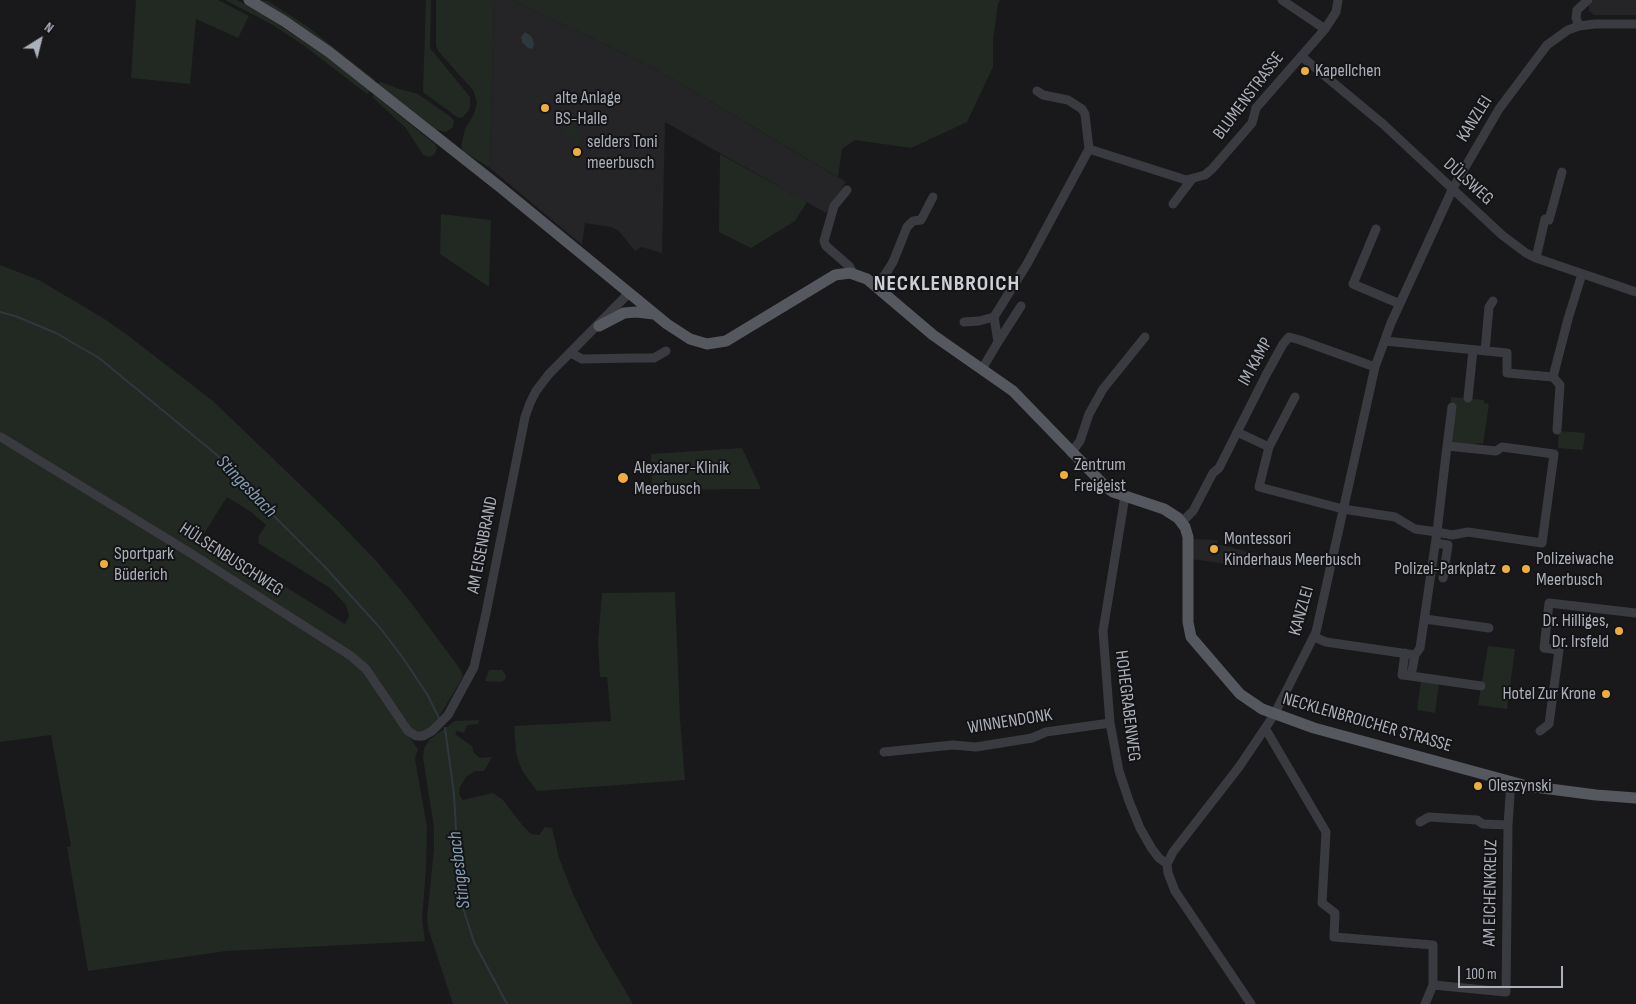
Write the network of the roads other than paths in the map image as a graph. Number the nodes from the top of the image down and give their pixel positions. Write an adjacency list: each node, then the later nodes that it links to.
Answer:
1 (250, 0): 23 (main road)
2 (1282, 0): 7 (street)
3 (1338, 0): 7 (street, BLUMENSTRASSE)
4 (1588, 0): 6 (street)
5 (1636, 24): 6 (street, KANZLEI)
6 (1579, 26): 13 (street, KANZLEI)
7 (1325, 29): 8 (street, BLUMENSTRASSE)
8 (1301, 56): 12 (street, BLUMENSTRASSE); 13 (street, DÜLSWEG)
9 (1036, 91): 10 (street)
10 (1089, 149): 12 (street); 28 (street)
11 (1562, 172): 18 (street)
12 (1192, 179): 16 (street, BLUMENSTRASSE)
13 (1452, 188): 18 (street, DÜLSWEG); 25 (street, KANZLEI)
14 (847, 190): 19 (street)
15 (933, 197): 21 (street)
16 (1173, 204)
17 (1376, 229): 25 (street)
18 (1536, 258): 20 (street, DÜLSWEG)
19 (854, 274): 21 (main road); 27 (main road)
20 (1582, 274): 22 (street, DÜLSWEG); 40 (street)
21 (877, 287): 39 (main road)
22 (1636, 292)
23 (629, 293): 27 (main road); 30 (street, AM EISENBRAND)
24 (1493, 301): 36 (street)
25 (1400, 304): 32 (street, KANZLEI)
26 (1021, 306): 33 (street)
27 (656, 314): 30 (main road)
28 (994, 317): 29 (street); 33 (street)
29 (964, 322)
30 (599, 326): 37 (street, AM EISENBRAND)
31 (1146, 337): 49 (street)
32 (1385, 341): 34 (street); 38 (street, KANZLEI)
33 (998, 342): 39 (street)
34 (1472, 350): 36 (street); 42 (street)
35 (666, 351): 37 (street)
36 (1485, 351): 40 (street)
37 (571, 353): 66 (street, AM EISENBRAND)
38 (1375, 367): 45 (street, IM KAMP); 51 (street, KANZLEI)
39 (982, 369): 49 (main road)
40 (1553, 377): 44 (street)
41 (1295, 397): 48 (street)
42 (1468, 398)
43 (1452, 407): 47 (street)
44 (1557, 430)
45 (1237, 432): 48 (street); 52 (street, IM KAMP)
46 (1, 438): 66 (street, HÜLSENBUSCHWEG)
47 (1447, 446): 53 (street); 53 (street)
48 (1269, 448): 51 (street)
49 (1071, 453): 50 (main road)
50 (1125, 496): 52 (main road); 63 (street, HOHEGRABENWEG)
51 (1343, 509): 53 (street); 59 (street, KANZLEI)
52 (1182, 522): 62 (main road, NECKLENBROICHER STRASSE)
53 (1437, 532): 54 (street)
54 (1436, 543): 55 (street); 57 (street)
55 (1443, 578)
56 (1636, 613): 65 (street)
57 (1424, 618): 58 (street); 60 (street)
58 (1489, 628)
59 (1314, 637): 60 (street); 62 (street, KANZLEI)
60 (1410, 654): 61 (street)
61 (1481, 686)
62 (1274, 715): 64 (street, KANZLEI); 68 (main road, NECKLENBROICHER STRASSE)
63 (1110, 723): 67 (street, WINNENDONK); 72 (street, HOHEGRABENWEG)
64 (1265, 728): 72 (street, KANZLEI); 73 (street)
65 (1540, 731)
66 (419, 736)
67 (884, 752)
68 (1511, 781): 69 (main road, NECKLENBROICHER STRASSE); 71 (street, AM EICHENKREUZ)
69 (1636, 798)
70 (1420, 822): 71 (street)
71 (1508, 825): 73 (street, AM EICHENKREUZ)
72 (1167, 864): 74 (street, HOHEGRABENWEG)
73 (1433, 985): 75 (street)
74 (1251, 1004)
75 (1425, 1004)

